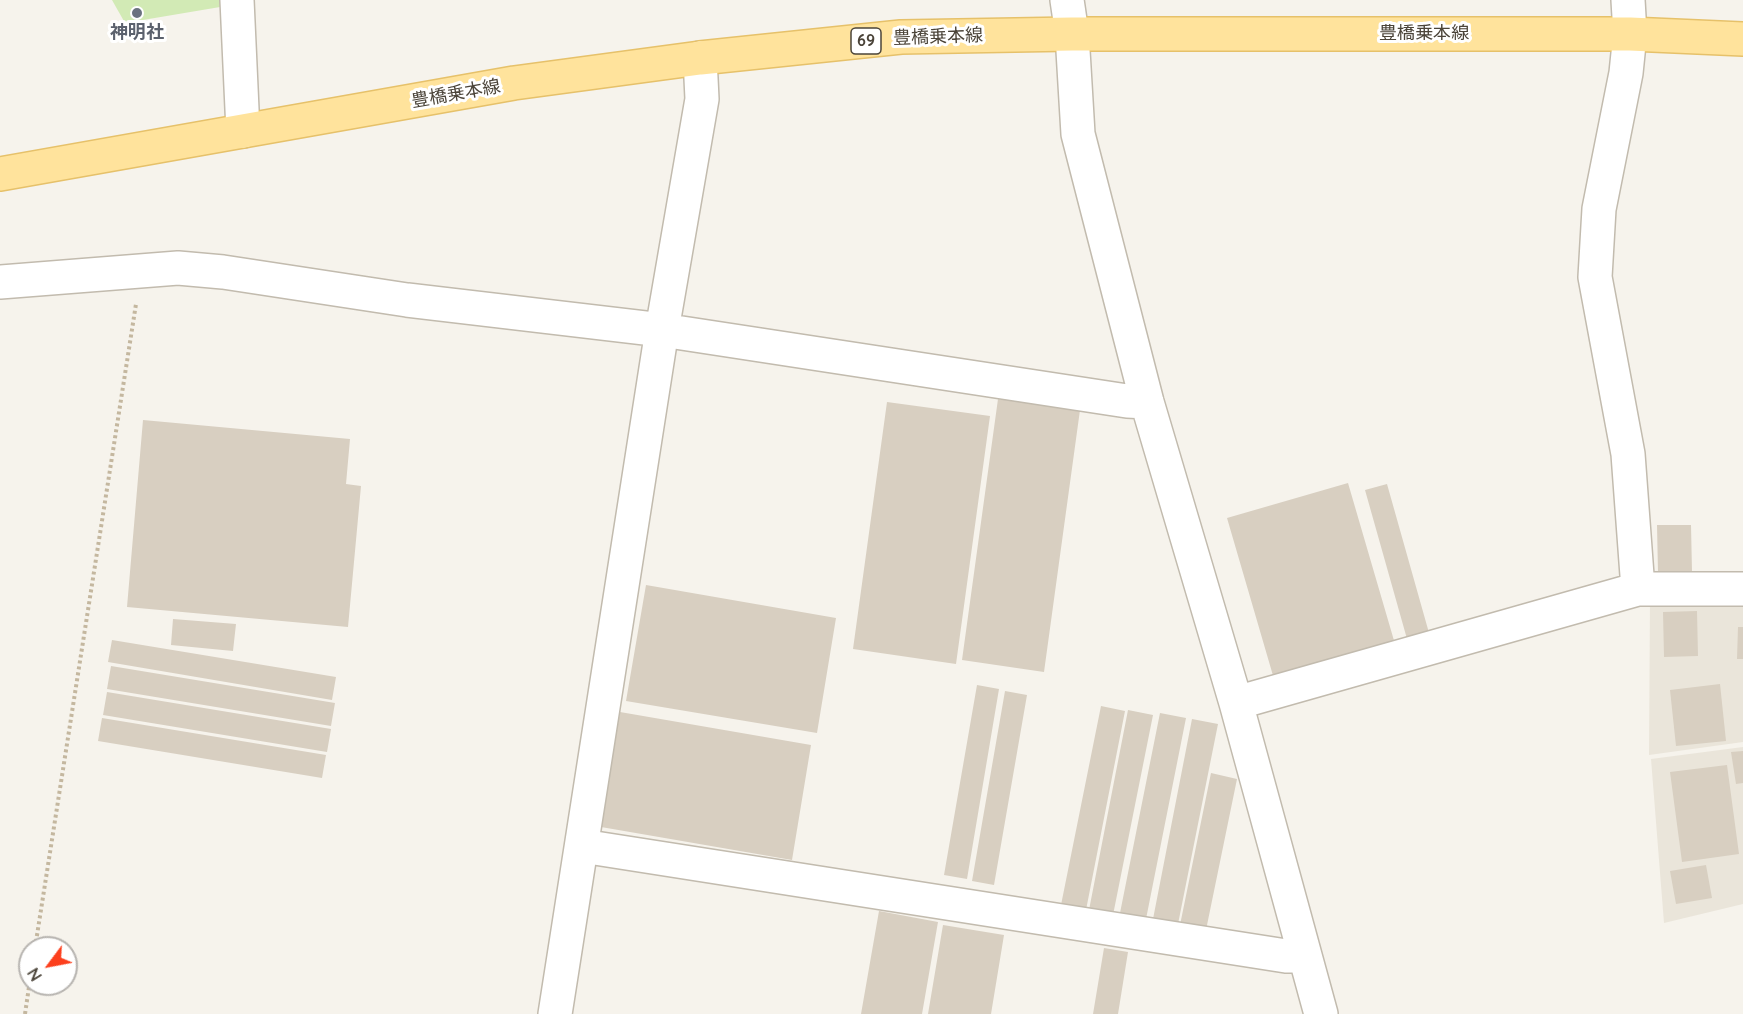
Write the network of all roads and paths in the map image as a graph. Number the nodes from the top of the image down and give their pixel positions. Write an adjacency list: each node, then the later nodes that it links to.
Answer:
1 (237, 0): 8 (street)
2 (1067, 0): 4 (street)
3 (1628, 0): 5 (street)
4 (1072, 34): 5 (main road, 豊橋乗本線 / 69); 7 (main road, 豊橋乗本線 / 69); 13 (street)
5 (1630, 34): 6 (main road, 豊橋乗本線 / 69); 14 (street)
6 (1743, 39)
7 (700, 58): 8 (main road, 豊橋乗本線 / 69); 12 (street)
8 (243, 130): 9 (main road, 豊橋乗本線 / 69)
9 (0, 174)
10 (135, 270): 11 (street); 12 (street); 18 (path)
11 (0, 282)
12 (662, 330): 13 (street); 17 (street)
13 (1148, 402): 16 (street)
14 (1638, 589): 15 (street); 16 (street)
15 (1743, 589)
16 (1236, 703): 19 (street)
17 (582, 846): 19 (street); 22 (street)
18 (37, 936)
19 (1305, 956): 23 (street)
20 (28, 996): 21 (path)
21 (25, 1014)
22 (555, 1014)
23 (1321, 1014)

